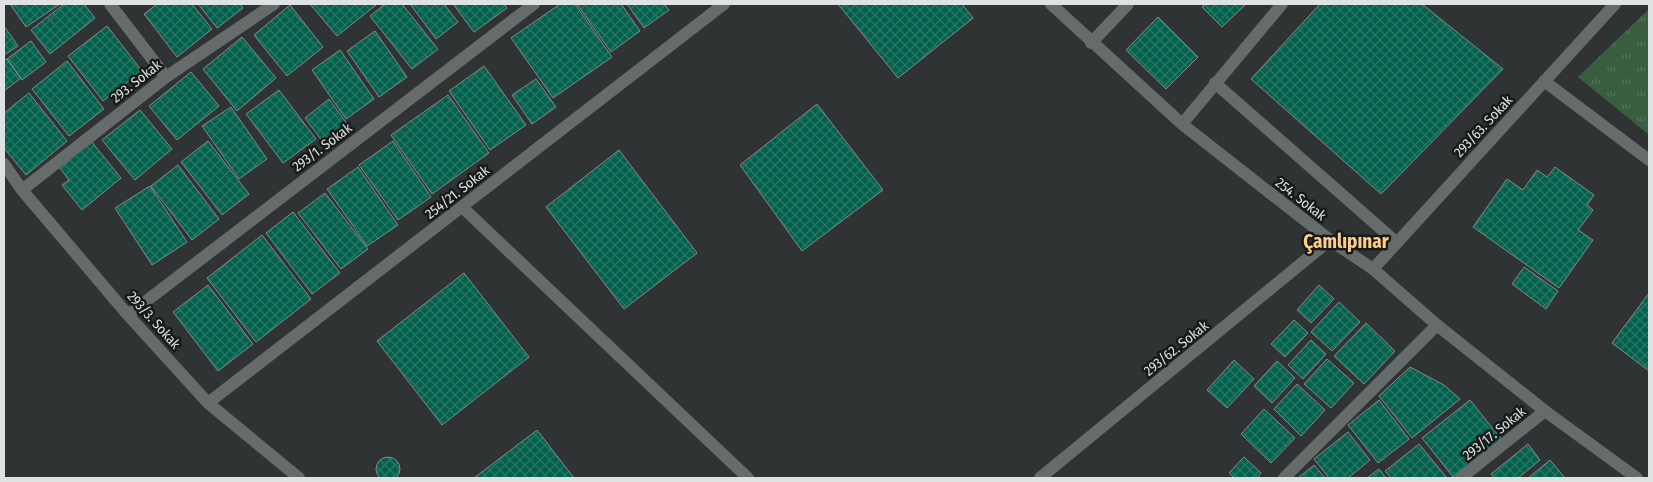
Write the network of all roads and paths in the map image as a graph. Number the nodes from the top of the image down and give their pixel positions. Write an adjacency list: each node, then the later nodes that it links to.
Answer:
1 (110, 4): 10 (street)
2 (274, 4): 10 (street, 293. Sokak)
3 (534, 4): 21 (street, 293/1. Sokak)
4 (724, 4): 17 (street, 254/21. Sokak)
5 (1051, 4): 9 (street, 254. Sokak)
6 (1128, 4): 9 (street)
7 (1282, 4): 12 (street)
8 (1616, 4): 11 (street, 293/63. Sokak)
9 (1091, 43): 13 (street, 254. Sokak)
10 (166, 77): 16 (street, 293. Sokak)
11 (1544, 82): 14 (street); 19 (street, 293/63. Sokak)
12 (1215, 83): 13 (street); 19 (street)
13 (1182, 124): 18 (street, 254. Sokak)
14 (1649, 160)
15 (4, 164): 16 (street, 293/3. Sokak)
16 (22, 190): 21 (street, 293/3. Sokak)
17 (462, 207): 23 (street, 254/21. Sokak); 26 (street)
18 (1330, 240): 20 (street, 254. Sokak); 27 (street, 293/62. Sokak)
19 (1396, 242): 20 (street, 293/63. Sokak)
20 (1372, 269): 22 (street, 254. Sokak)
21 (128, 315): 23 (street, 293/3. Sokak)
22 (1436, 325): 24 (street, 254. Sokak); 28 (street)
23 (208, 404): 25 (street, 293/3. Sokak)
24 (1545, 411): 29 (street, 293/17. Sokak); 30 (street, 254. Sokak)
25 (299, 478)
26 (748, 478)
27 (1040, 478)
28 (1284, 478)
29 (1461, 478)
30 (1637, 478)

